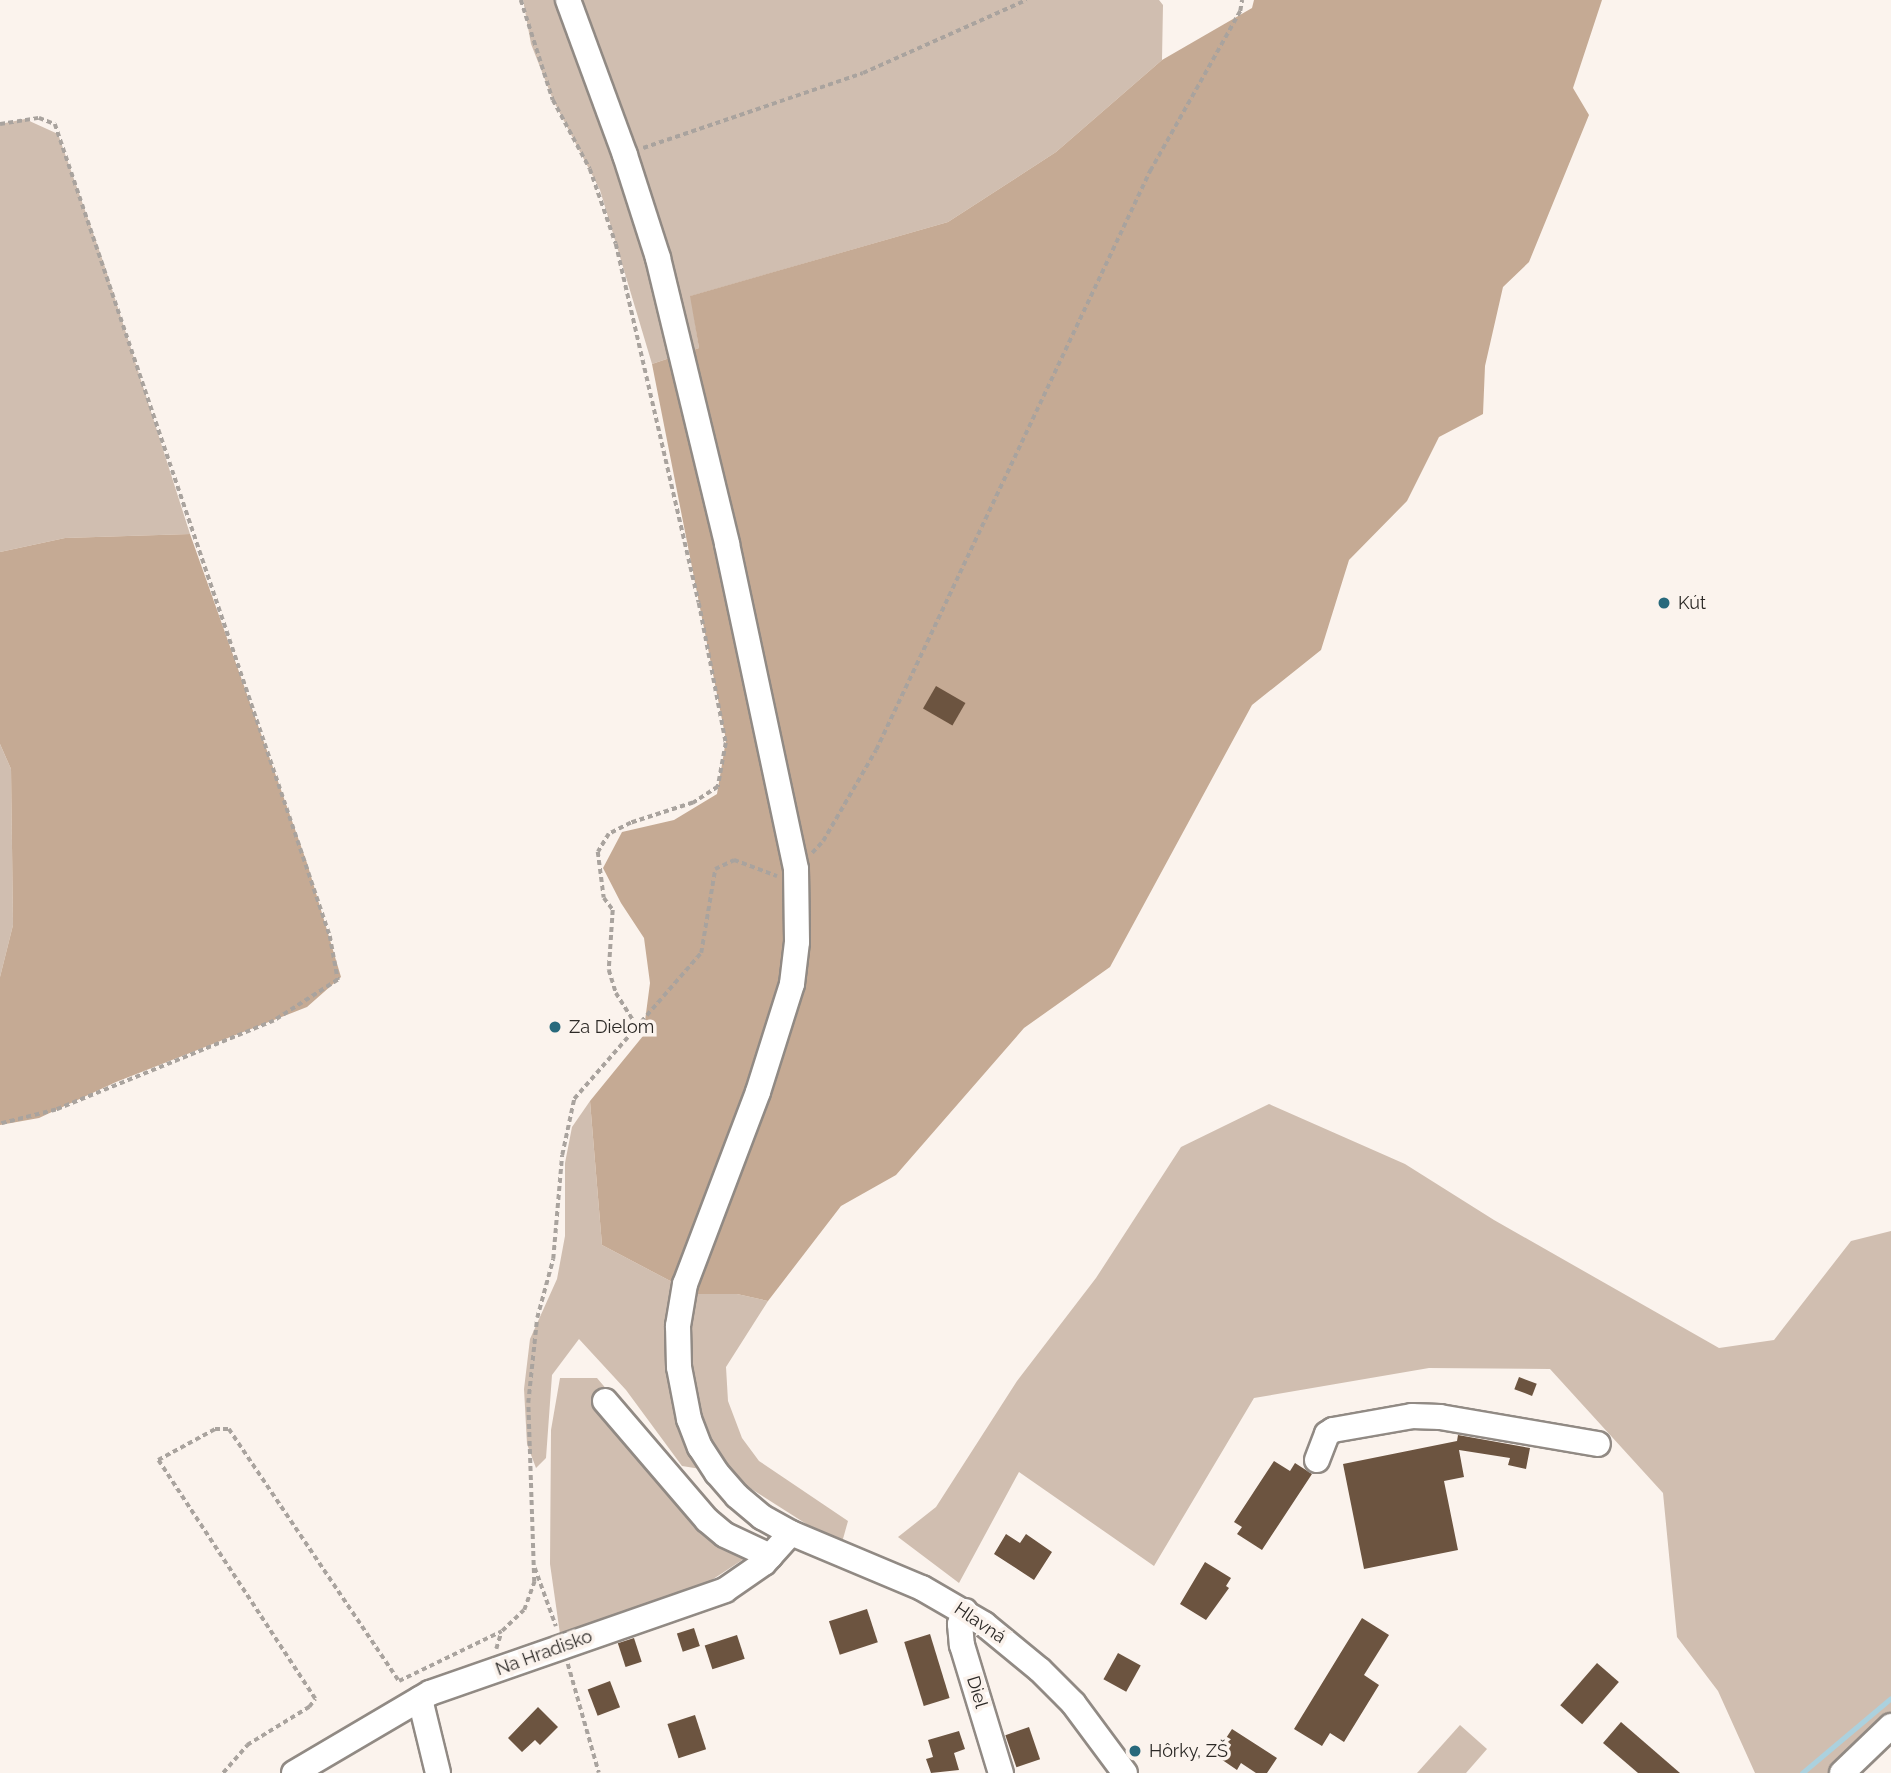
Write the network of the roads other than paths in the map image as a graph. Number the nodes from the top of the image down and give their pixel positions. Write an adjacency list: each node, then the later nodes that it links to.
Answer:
1 (568, 0): 5 (street, Hlavná)
2 (605, 1401): 6 (street)
3 (1598, 1444): 4 (street)
4 (1317, 1460)
5 (791, 1533): 6 (street, Na Hradisko); 7 (street, Hlavná)
6 (770, 1556): 8 (street, Na Hradisko)
7 (965, 1611): 12 (street, Diel); 13 (street, Hlavná)
8 (420, 1699): 10 (street, Na Hradisko); 11 (street)
9 (1891, 1726): 14 (street)
10 (294, 1773)
11 (438, 1773)
12 (1001, 1773)
13 (1125, 1773)
14 (1842, 1773)

